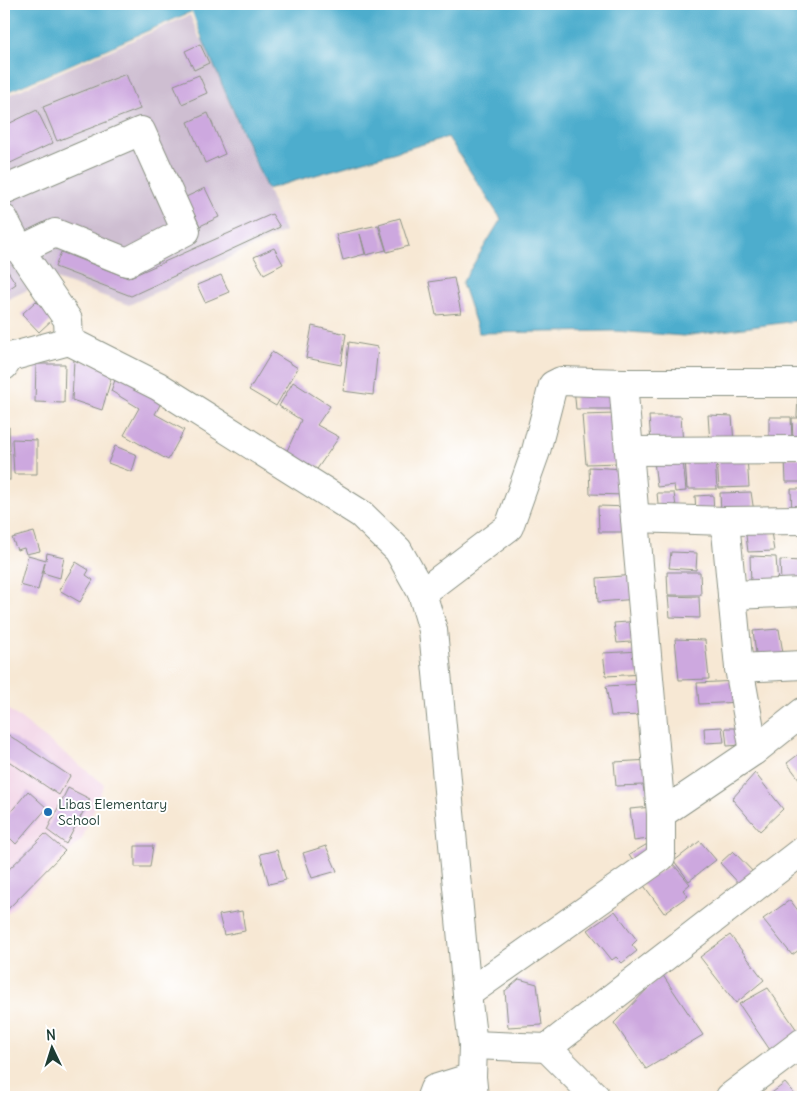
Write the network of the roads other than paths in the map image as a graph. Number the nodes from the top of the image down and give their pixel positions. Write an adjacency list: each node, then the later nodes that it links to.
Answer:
1 (4, 190): 3 (street)
2 (4, 219): 3 (street)
3 (20, 250): 4 (street)
4 (68, 341): 5 (street); 14 (street)
5 (4, 366)
6 (803, 383): 7 (street)
7 (623, 384): 9 (street); 14 (street)
8 (803, 450): 9 (street)
9 (630, 451): 10 (street)
10 (635, 518): 12 (street); 20 (street)
11 (803, 520): 12 (street)
12 (725, 521): 15 (street)
13 (803, 592): 15 (street)
14 (422, 593): 22 (street)
15 (732, 595): 17 (street)
16 (803, 665): 17 (street)
17 (740, 668): 19 (street)
18 (803, 712): 19 (street)
19 (754, 751): 20 (street)
20 (661, 814): 22 (street)
21 (803, 850): 25 (street)
22 (467, 994): 24 (street)
23 (803, 1042): 29 (street)
24 (473, 1045): 25 (street); 26 (street)
25 (547, 1048): 28 (street)
26 (473, 1087): 27 (street)
27 (432, 1097)
28 (596, 1097)
29 (730, 1097)

